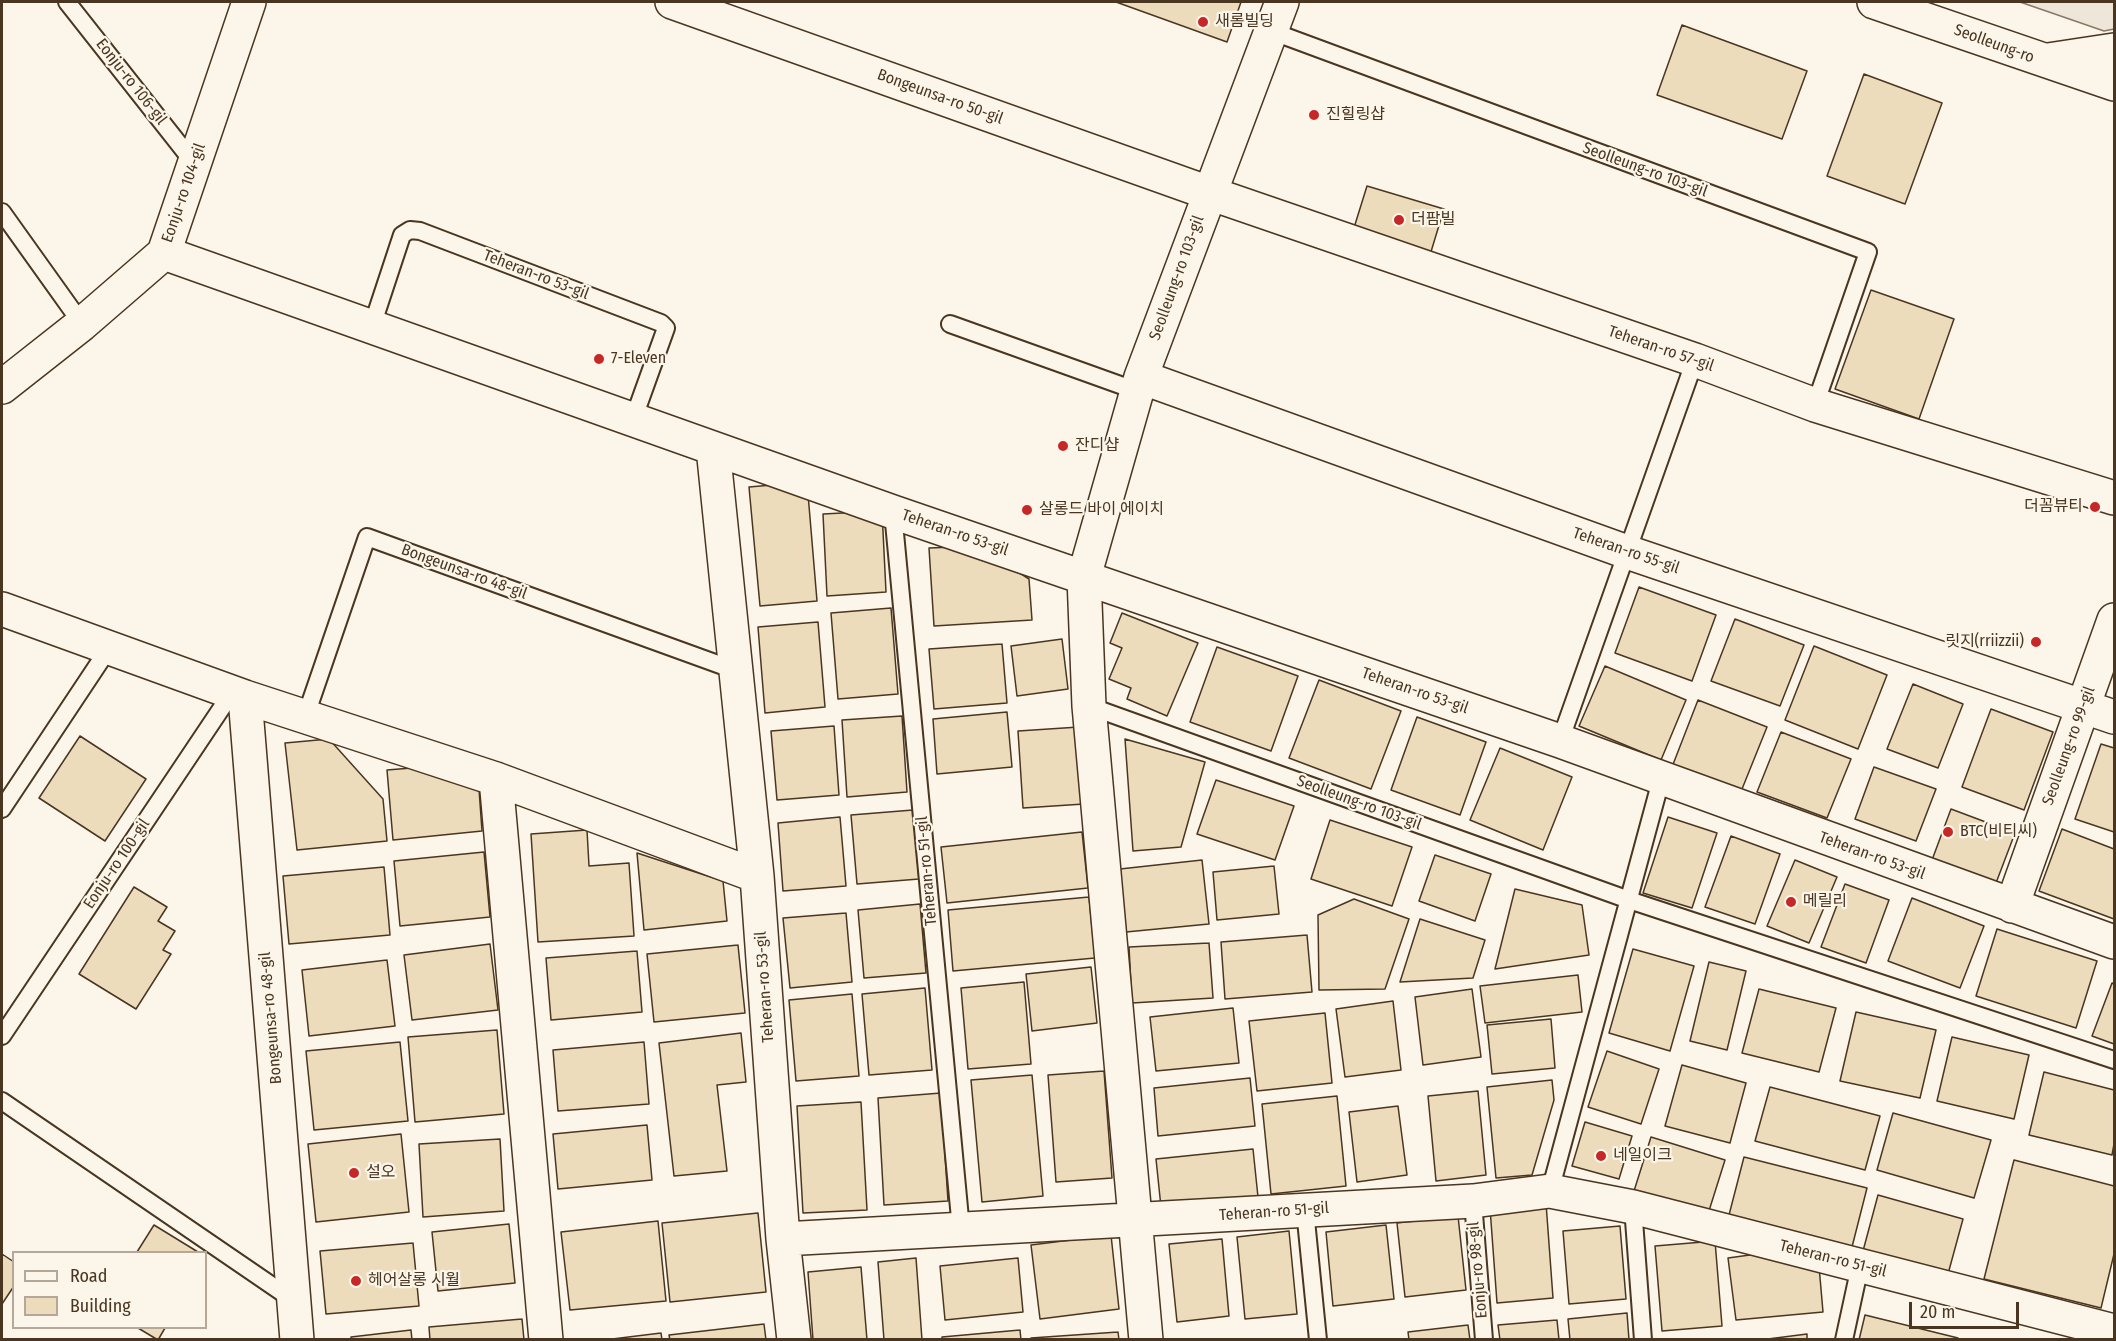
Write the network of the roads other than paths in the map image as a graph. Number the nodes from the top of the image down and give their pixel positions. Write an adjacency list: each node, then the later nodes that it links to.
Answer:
1 (67, 2): 9 (lane, Eonju-ro 106-gil)
2 (249, 2): 9 (street, Eonju-ro 104-gil)
3 (672, 2): 10 (street, Bongeunsa-ro 50-gil)
4 (1874, 2): 7 (street, Seolleung-ro)
5 (1276, 16): 10 (street, Seolleung-ro 103-gil); 19 (lane, Seolleung-ro 103-gil)
6 (2115, 50): 7 (street)
7 (2043, 61): 8 (street, Seolleung-ro)
8 (2115, 84)
9 (194, 163): 12 (street, Eonju-ro 104-gil)
10 (1209, 193): 16 (street, Teheran-ro 57-gil); 17 (street, Seolleung-ro 103-gil)
11 (2, 213): 13 (lane)
12 (164, 253): 13 (street, Eonju-ro 104-gil); 15 (street, Teheran-ro 53-gil)
13 (82, 324): 18 (street, Eonju-ro 104-gil)
14 (950, 324): 17 (lane)
15 (372, 326): 20 (street, Teheran-ro 53-gil); 20 (lane, Teheran-ro 53-gil)
16 (1695, 360): 19 (street, Teheran-ro 57-gil); 24 (lane)
17 (1139, 384): 24 (street, Teheran-ro 55-gil); 25 (street, Seolleung-ro 103-gil)
18 (2, 387)
19 (1815, 405): 22 (street, Teheran-ro 57-gil)
20 (633, 420): 21 (street, Teheran-ro 53-gil)
21 (712, 448): 23 (street, Teheran-ro 53-gil); 29 (street, Teheran-ro 53-gil)
22 (2115, 498)
23 (893, 512): 25 (street, Teheran-ro 53-gil); 51 (lane, Teheran-ro 51-gil)
24 (1627, 552): 32 (street, Teheran-ro 55-gil); 35 (lane)
25 (1084, 577): 31 (street, Seolleung-ro 103-gil); 35 (street, Teheran-ro 53-gil)
26 (2, 609): 28 (street)
27 (2115, 620): 32 (street, Seolleung-ro 99-gil)
28 (110, 648): 30 (street); 38 (lane)
29 (737, 671): 33 (lane, Bongeunsa-ro 48-gil); 39 (street, Teheran-ro 53-gil)
30 (239, 694): 33 (street); 43 (lane, Eonju-ro 100-gil); 54 (street, Bongeunsa-ro 48-gil)
31 (1089, 706): 40 (lane, Seolleung-ro 103-gil); 50 (street, Seolleung-ro 103-gil)
32 (2083, 707): 34 (street, Teheran-ro 55-gil); 41 (street, Seolleung-ro 99-gil)
33 (306, 715): 36 (street)
34 (2115, 717)
35 (1560, 741): 37 (street, Teheran-ro 53-gil)
36 (496, 779): 39 (street); 57 (street)
37 (1661, 780): 40 (lane); 41 (street, Teheran-ro 53-gil)
38 (2, 809)
39 (757, 876): 52 (street, Teheran-ro 53-gil)
40 (1629, 900): 44 (lane); 46 (lane)
41 (2012, 906): 42 (street, Teheran-ro 53-gil)
42 (2115, 942)
43 (2, 1036)
44 (2115, 1060)
45 (2, 1101): 54 (lane)
46 (1550, 1191): 47 (street, Teheran-ro 51-gil); 48 (street, Teheran-ro 51-gil)
47 (1473, 1201): 49 (street, Teheran-ro 51-gil); 61 (lane, Eonju-ro 98-gil)
48 (1633, 1208): 53 (street, Teheran-ro 51-gil); 62 (lane)
49 (1305, 1210): 50 (street, Teheran-ro 51-gil); 60 (lane)
50 (1135, 1221): 51 (street, Teheran-ro 51-gil); 59 (street, Seolleung-ro 103-gil)
51 (961, 1229): 52 (street, Teheran-ro 51-gil)
52 (783, 1239): 58 (street, Teheran-ro 53-gil)
53 (1860, 1266): 55 (street, Teheran-ro 51-gil); 63 (lane)
54 (293, 1300): 56 (street, Bongeunsa-ro 48-gil)
55 (2115, 1331)
56 (297, 1340)
57 (546, 1340)
58 (794, 1340)
59 (1146, 1340)
60 (1318, 1340)
61 (1484, 1340)
62 (1643, 1340)
63 (1844, 1340)

